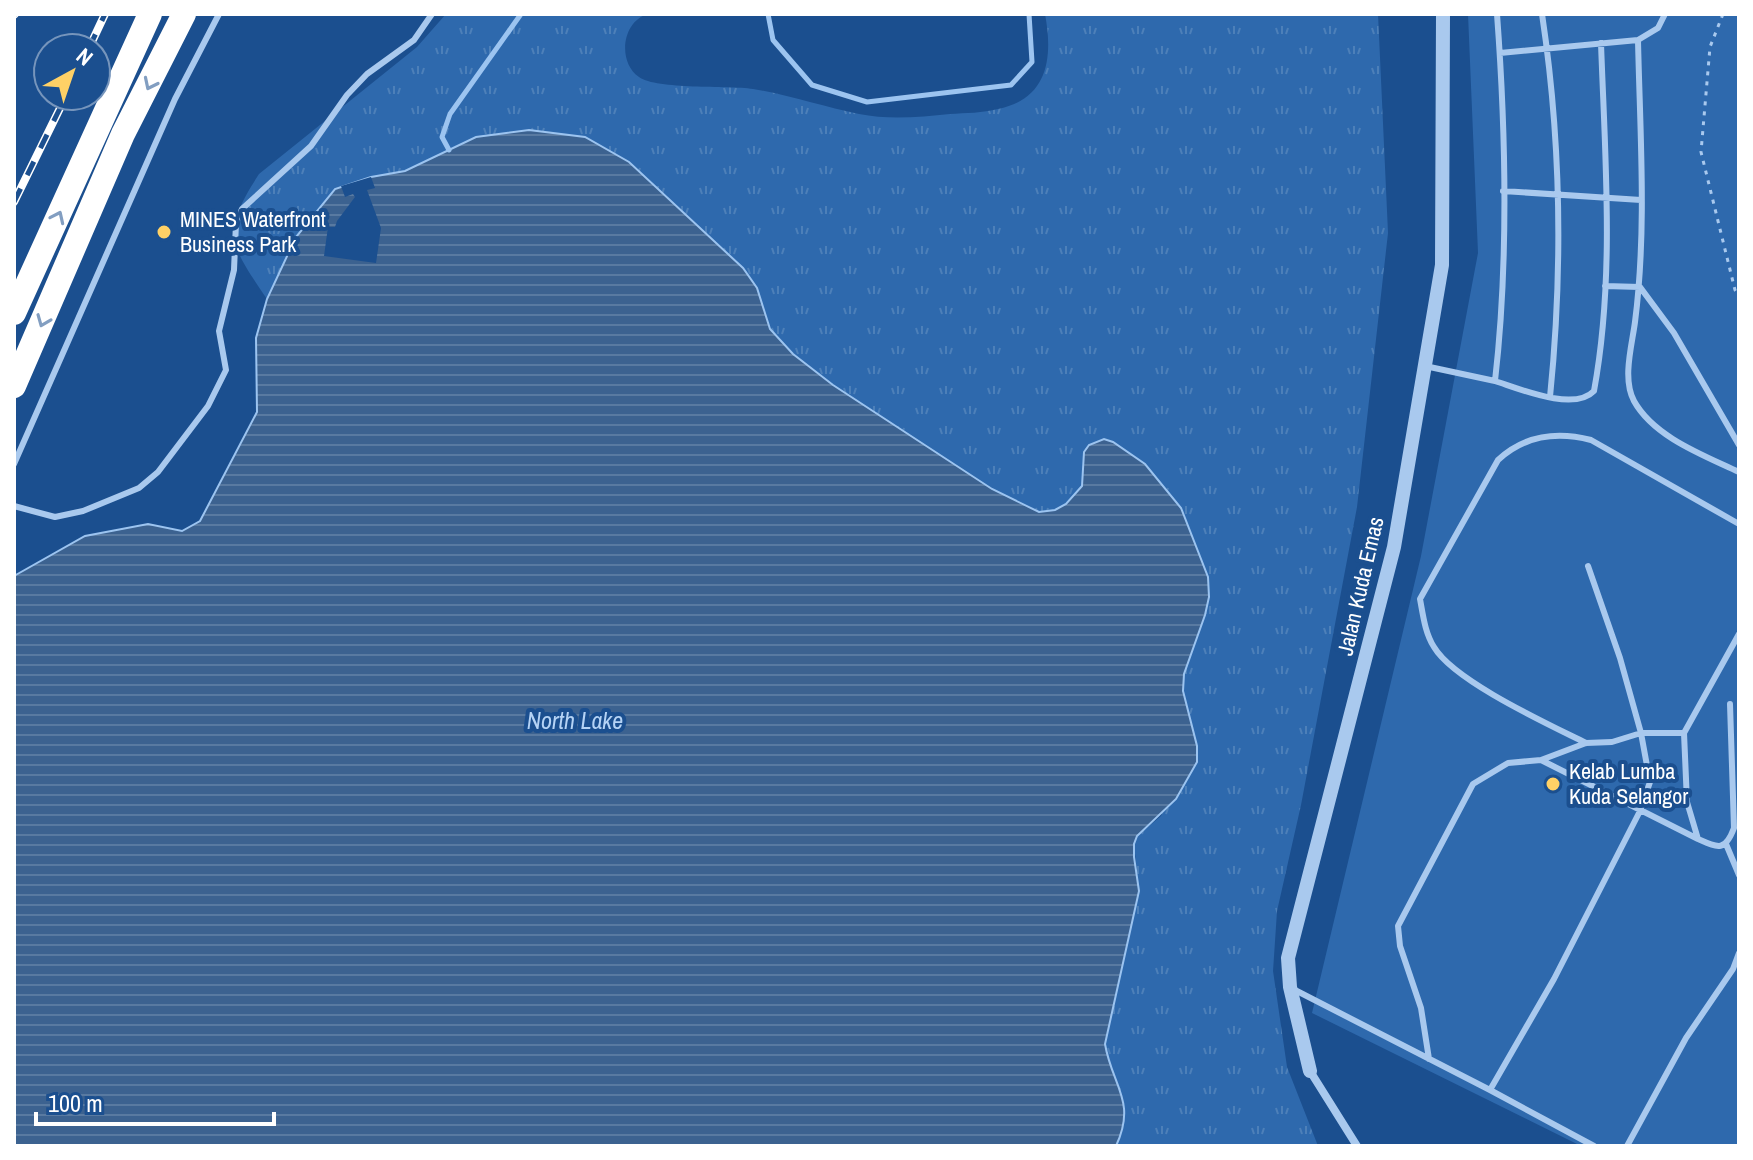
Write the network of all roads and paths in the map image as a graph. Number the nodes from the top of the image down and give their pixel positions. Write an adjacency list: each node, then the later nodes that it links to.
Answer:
1 (150, 14): 21 (highway, one-way to 1)
2 (184, 14): 24 (highway, one-way to 24)
3 (219, 14): 27 (lane)
4 (432, 14): 29 (lane)
5 (1443, 14): 22 (street, Jalan Kuda Emas)
6 (1497, 14): 13 (lane)
7 (1542, 14): 12 (lane)
8 (1665, 14): 10 (lane)
9 (1723, 14): 20 (path)
10 (1638, 40): 11 (lane); 17 (lane)
11 (1601, 43): 12 (lane); 16 (lane)
12 (1547, 48): 13 (lane); 15 (lane)
13 (1500, 53): 14 (lane)
14 (1503, 191): 15 (lane); 23 (lane)
15 (1557, 194): 16 (lane); 25 (lane)
16 (1605, 198): 17 (lane); 18 (lane)
17 (1641, 200): 19 (lane)
18 (1605, 286): 19 (lane); 25 (lane)
19 (1640, 287): 26 (lane); 28 (lane)
20 (1739, 296)
21 (14, 313)
22 (1425, 366): 23 (lane); 43 (street, Jalan Kuda Emas)
23 (1495, 381): 25 (lane)
24 (14, 386)
25 (1550, 397)
26 (1739, 445)
27 (14, 464)
28 (1739, 472)
29 (14, 506)
30 (1739, 524): 36 (lane)
31 (1588, 566): 34 (lane)
32 (1739, 634): 35 (lane)
33 (1730, 704): 40 (lane)
34 (1641, 733): 35 (lane); 36 (lane); 38 (lane)
35 (1684, 733): 39 (lane)
36 (1586, 743): 37 (lane)
37 (1541, 760): 38 (lane); 44 (lane)
38 (1640, 811): 39 (lane); 46 (lane)
39 (1698, 839): 40 (lane)
40 (1726, 844): 41 (lane)
41 (1739, 875)
42 (1739, 953): 49 (lane)
43 (1290, 987): 44 (lane); 45 (street, Jalan Kuda Emas)
44 (1429, 1059): 46 (lane)
45 (1310, 1071): 47 (street, Jalan Kuda Emas)
46 (1490, 1090): 48 (lane)
47 (1357, 1146)
48 (1594, 1146)
49 (1627, 1146)

